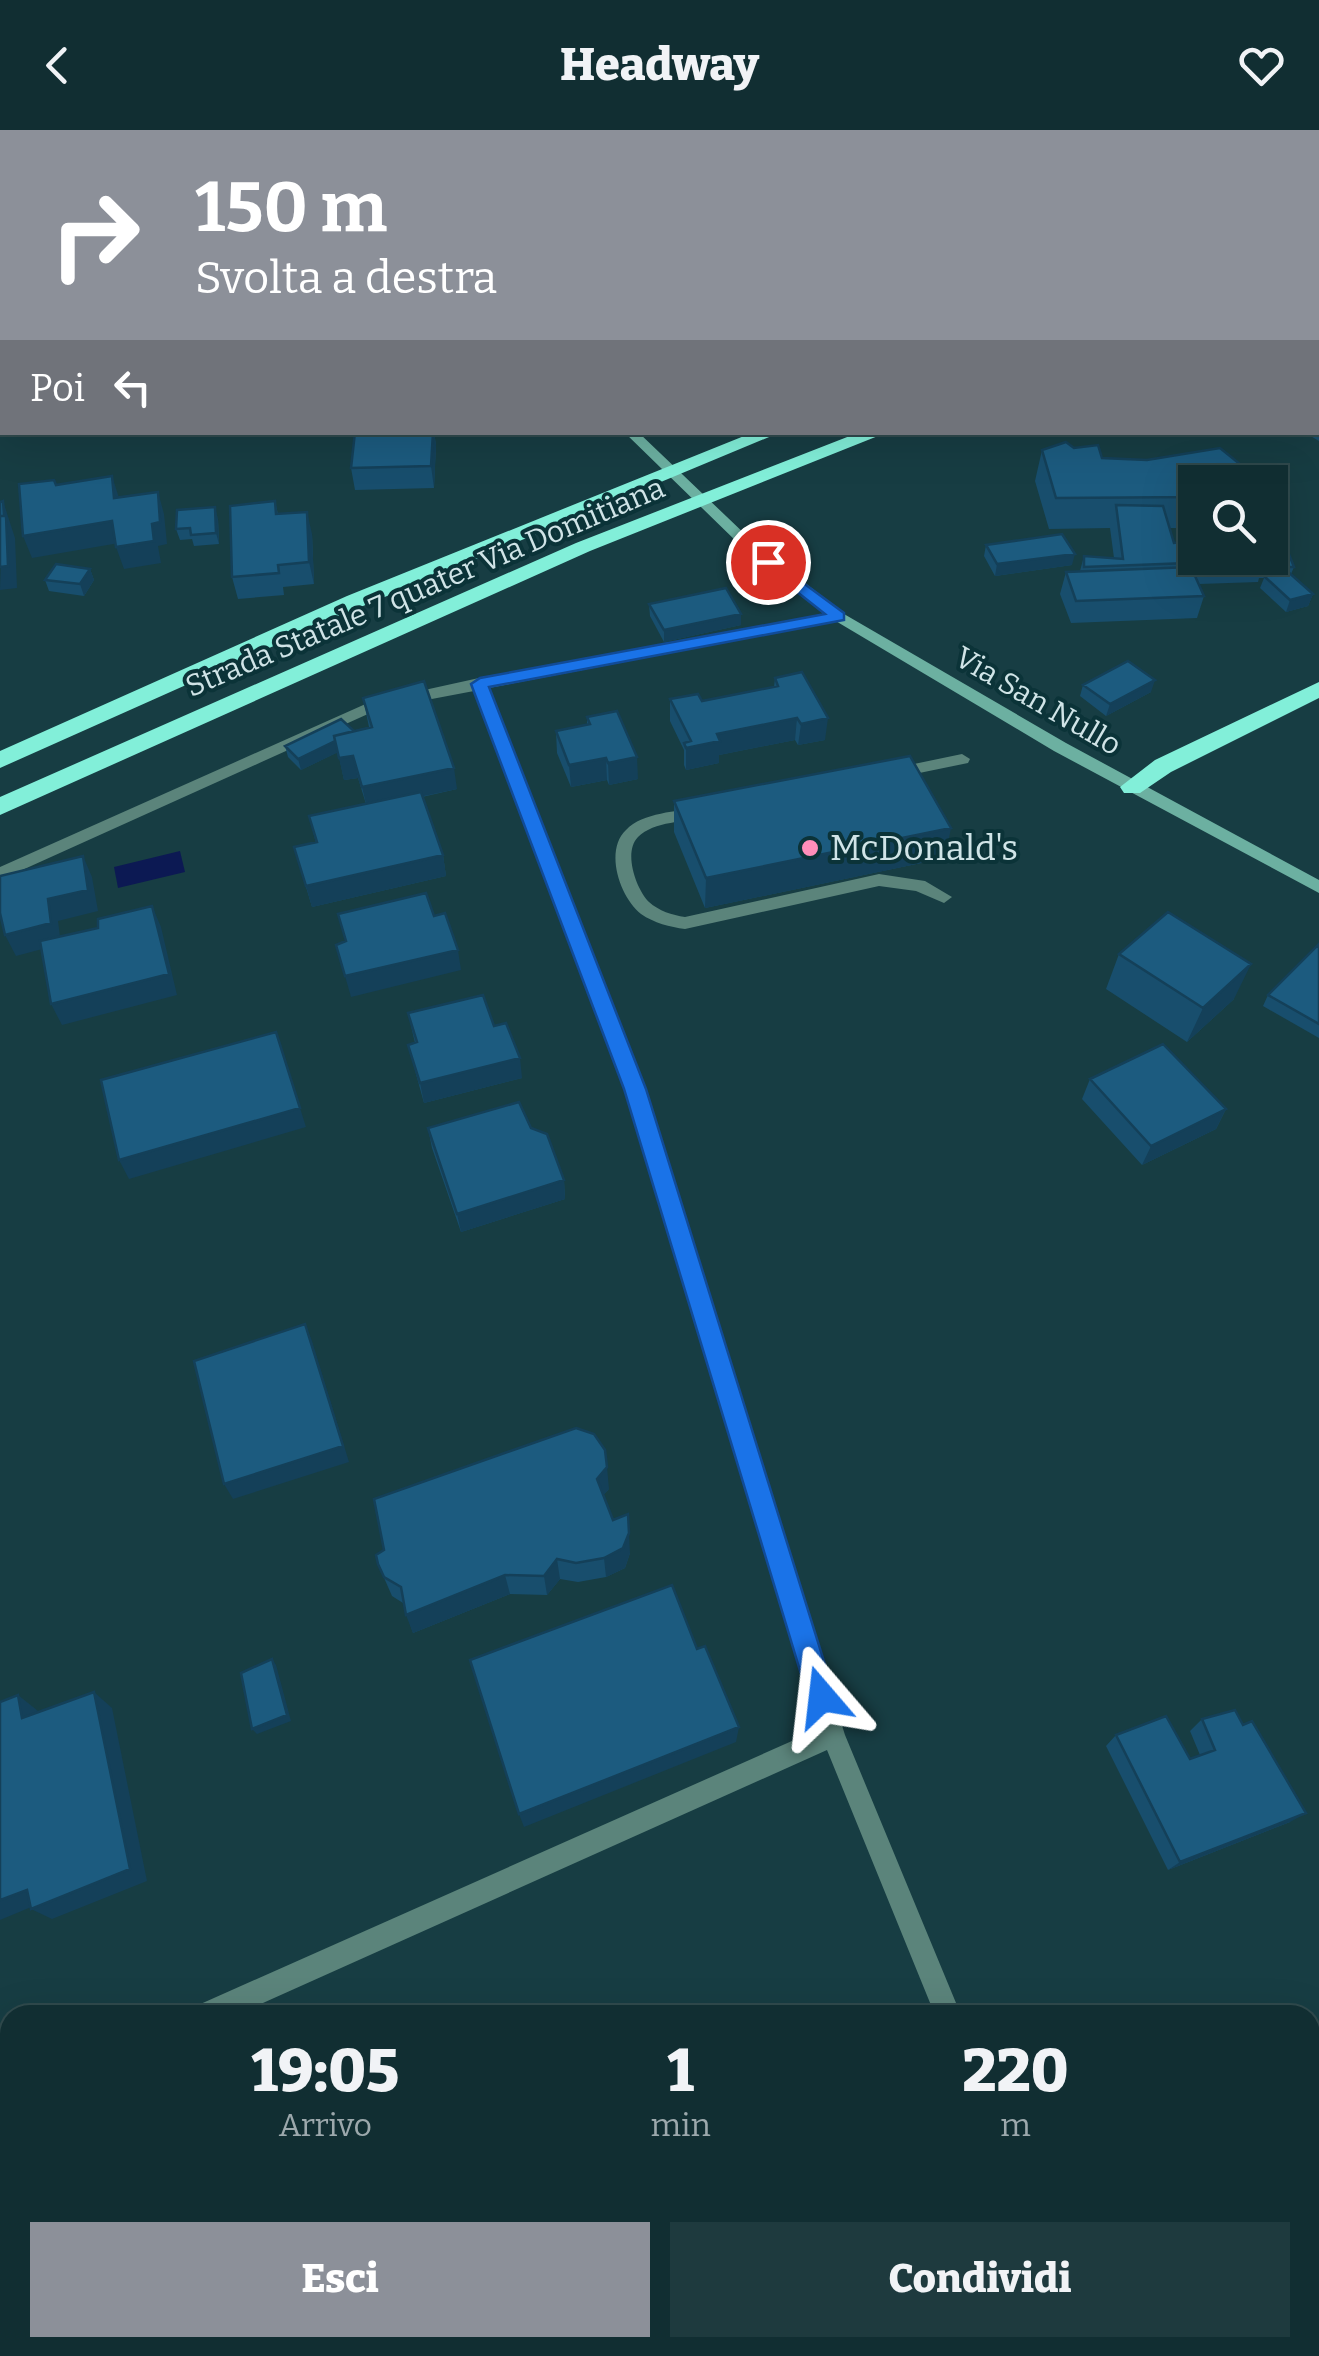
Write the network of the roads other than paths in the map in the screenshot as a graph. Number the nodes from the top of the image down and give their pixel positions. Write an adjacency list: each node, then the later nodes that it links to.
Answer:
1 (633, 435): 4 (street, Via San Nullo)
2 (765, 435): 8 (highway, Strada Statale 7 quater Via Domitiana)
3 (871, 435): 11 (highway, Strada Statale 7 quater Via Domitiana)
4 (838, 616): 5 (street); 10 (street, Via San Nullo)
5 (480, 684): 13 (street); 16 (street)
6 (1319, 689): 10 (highway)
7 (962, 759): 9 (street)
8 (0, 760)
9 (865, 779)
10 (1132, 787): 14 (street, Via San Nullo)
11 (0, 807)
12 (710, 811): 15 (street)
13 (0, 874)
14 (1319, 887)
15 (944, 896)
16 (833, 1735): 17 (street); 18 (street)
17 (227, 2005)
18 (944, 2005)

